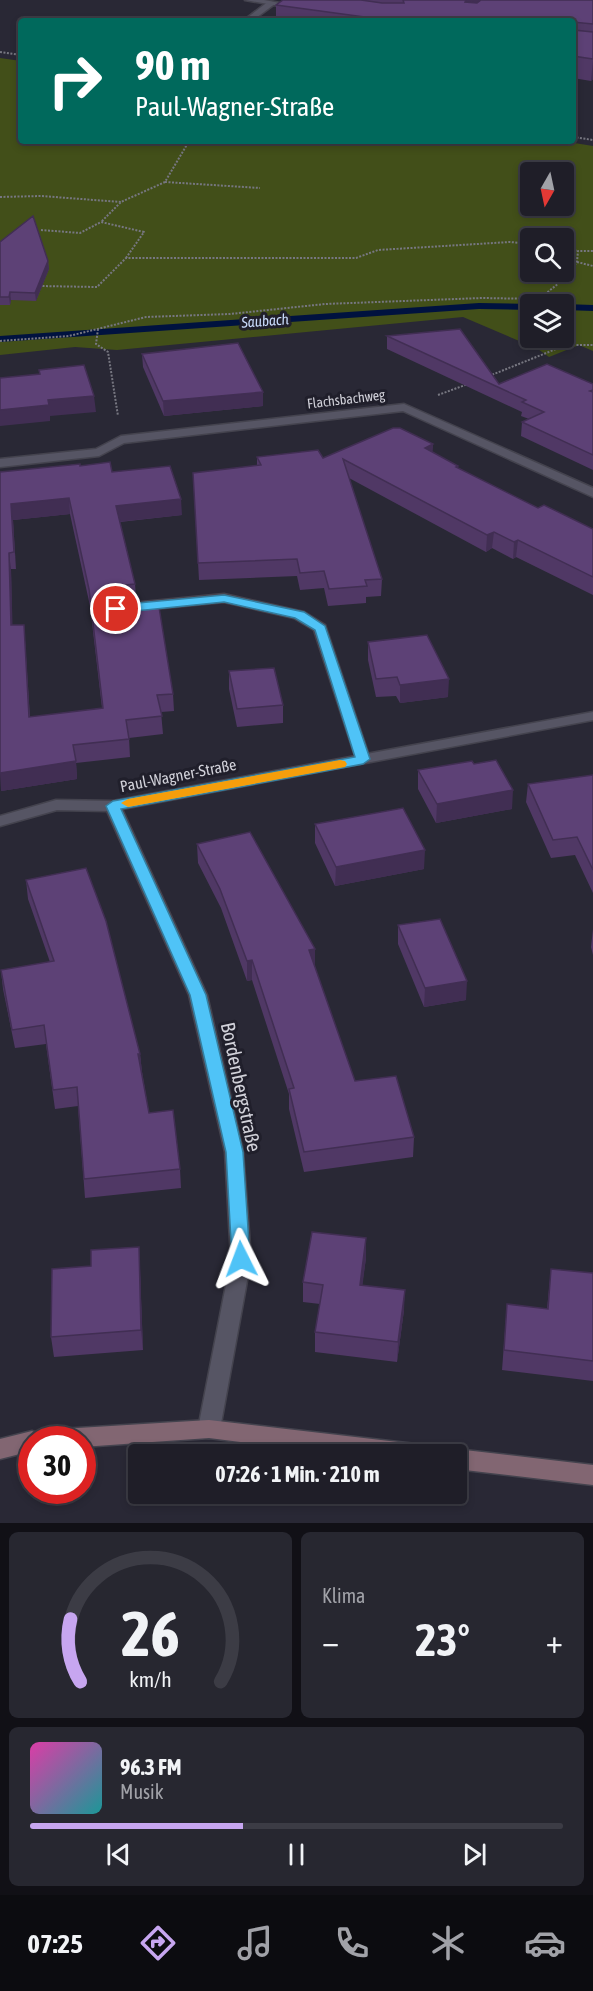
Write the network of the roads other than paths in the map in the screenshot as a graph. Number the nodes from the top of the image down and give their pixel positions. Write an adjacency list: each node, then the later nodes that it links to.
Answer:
1 (249, 0): 2 (street)
2 (275, 2): 3 (street); 4 (street)
3 (306, 8)
4 (251, 18)
5 (0, 462): 6 (street, Flachsbachweg)
6 (593, 493)
7 (116, 609): 9 (street)
8 (593, 717): 9 (street, Paul-Wagner-Straße)
9 (363, 759): 10 (street, Paul-Wagner-Straße)
10 (113, 806): 11 (street, Paul-Wagner-Straße); 12 (street, Bordenbergstraße)
11 (0, 821)
12 (209, 1429): 13 (main road); 15 (main road)
13 (96, 1437)
14 (18, 1444): 16 (main road)
15 (333, 1444)
16 (0, 1449)
17 (467, 1460): 18 (main road)
18 (593, 1475)

